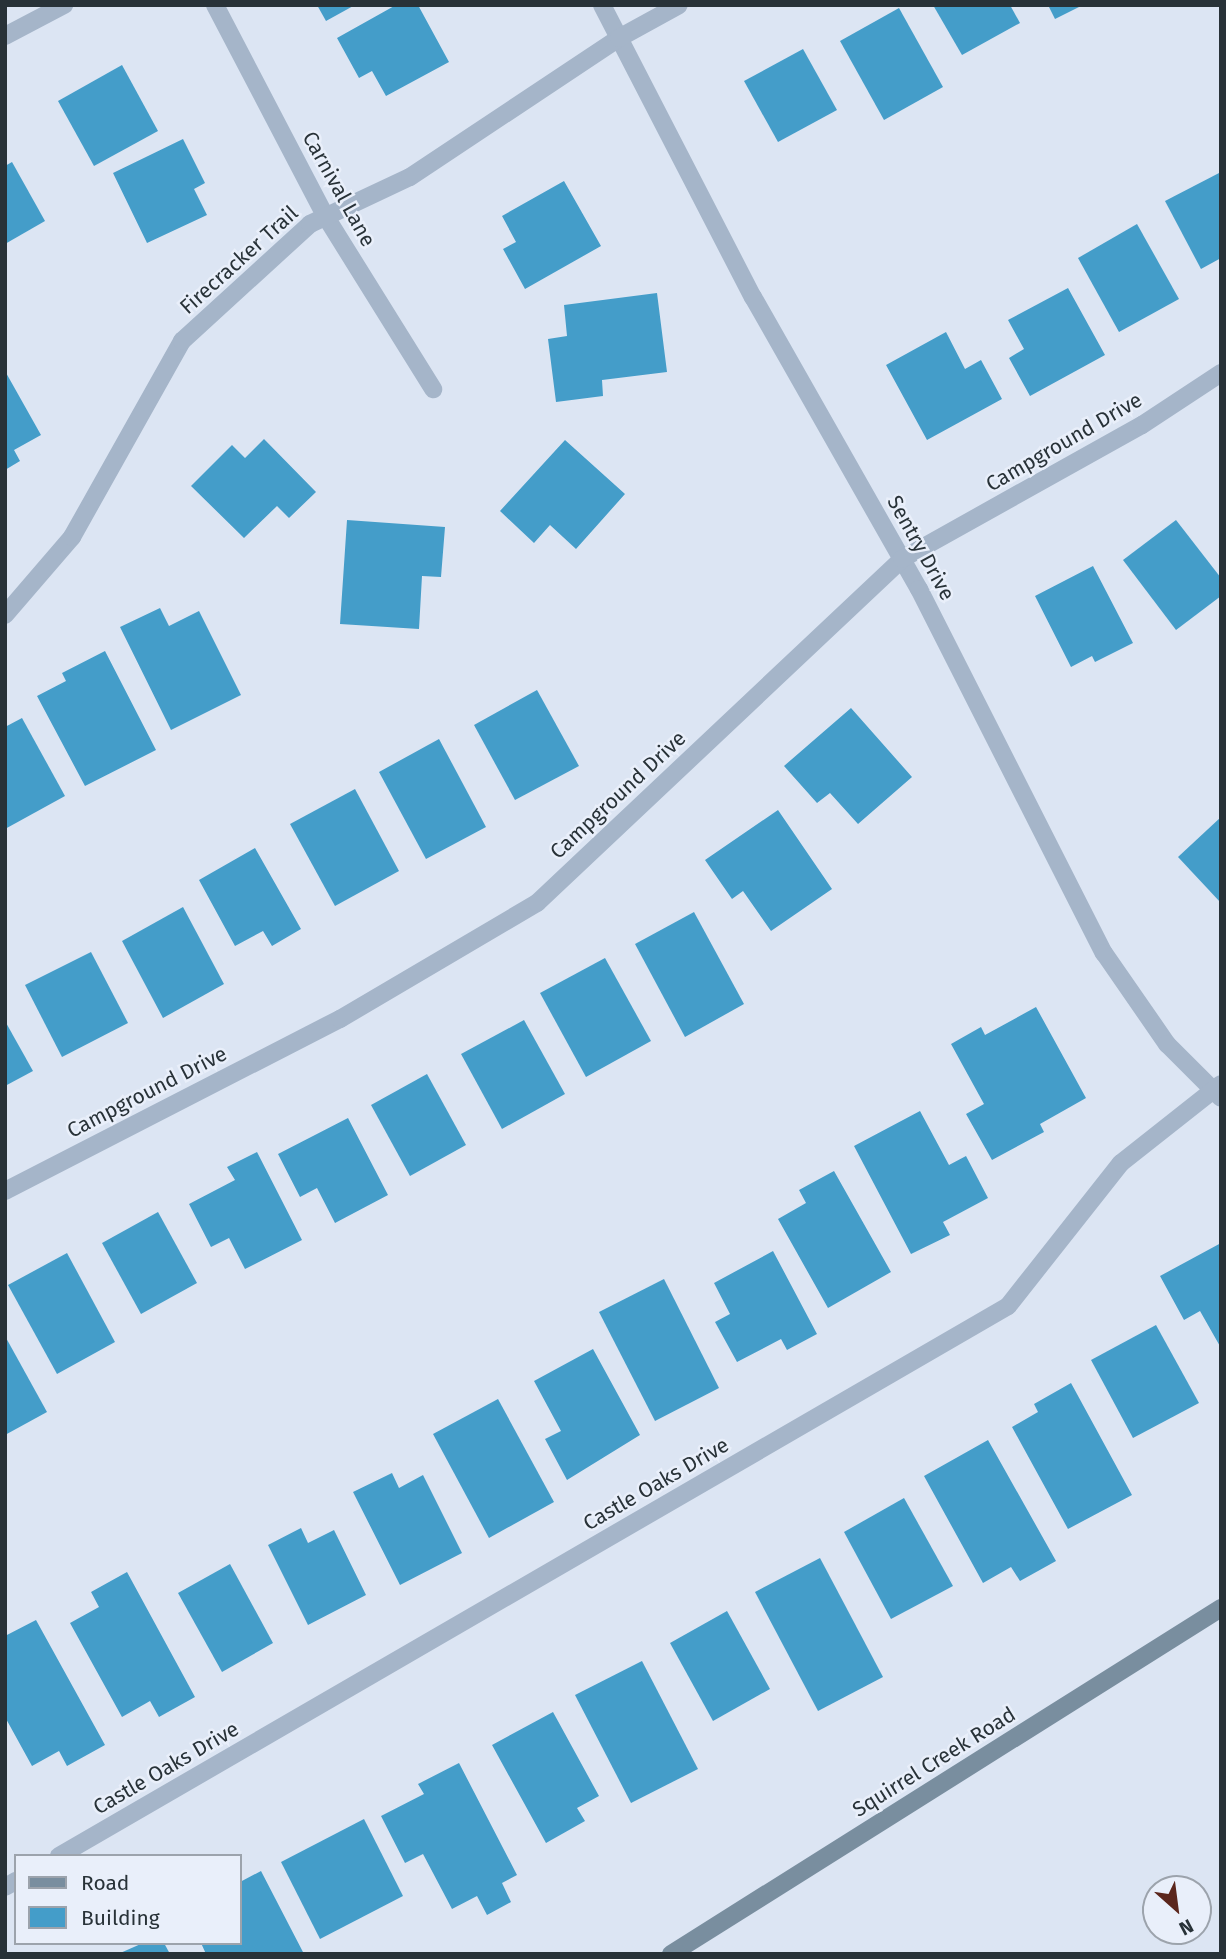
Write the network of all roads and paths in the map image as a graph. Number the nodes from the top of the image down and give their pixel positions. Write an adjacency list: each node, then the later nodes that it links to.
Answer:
1 (64, 5): 5 (street)
2 (215, 5): 7 (street, Carnival Lane)
3 (602, 5): 6 (street, Sentry Drive)
4 (679, 5): 6 (street, Firecracker Trail)
5 (5, 36)
6 (619, 38): 7 (street, Firecracker Trail); 10 (street, Sentry Drive)
7 (326, 217): 9 (street, Carnival Lane); 11 (street, Firecracker Trail)
8 (1221, 373): 10 (street, Campground Drive)
9 (433, 389)
10 (902, 559): 12 (street, Sentry Drive); 13 (street, Campground Drive)
11 (5, 615)
12 (1218, 1091): 15 (street, Castle Oaks Drive)
13 (5, 1191)
14 (1221, 1608): 16 (street, Squirrel Creek Road)
15 (62, 1854)
16 (671, 1954)

